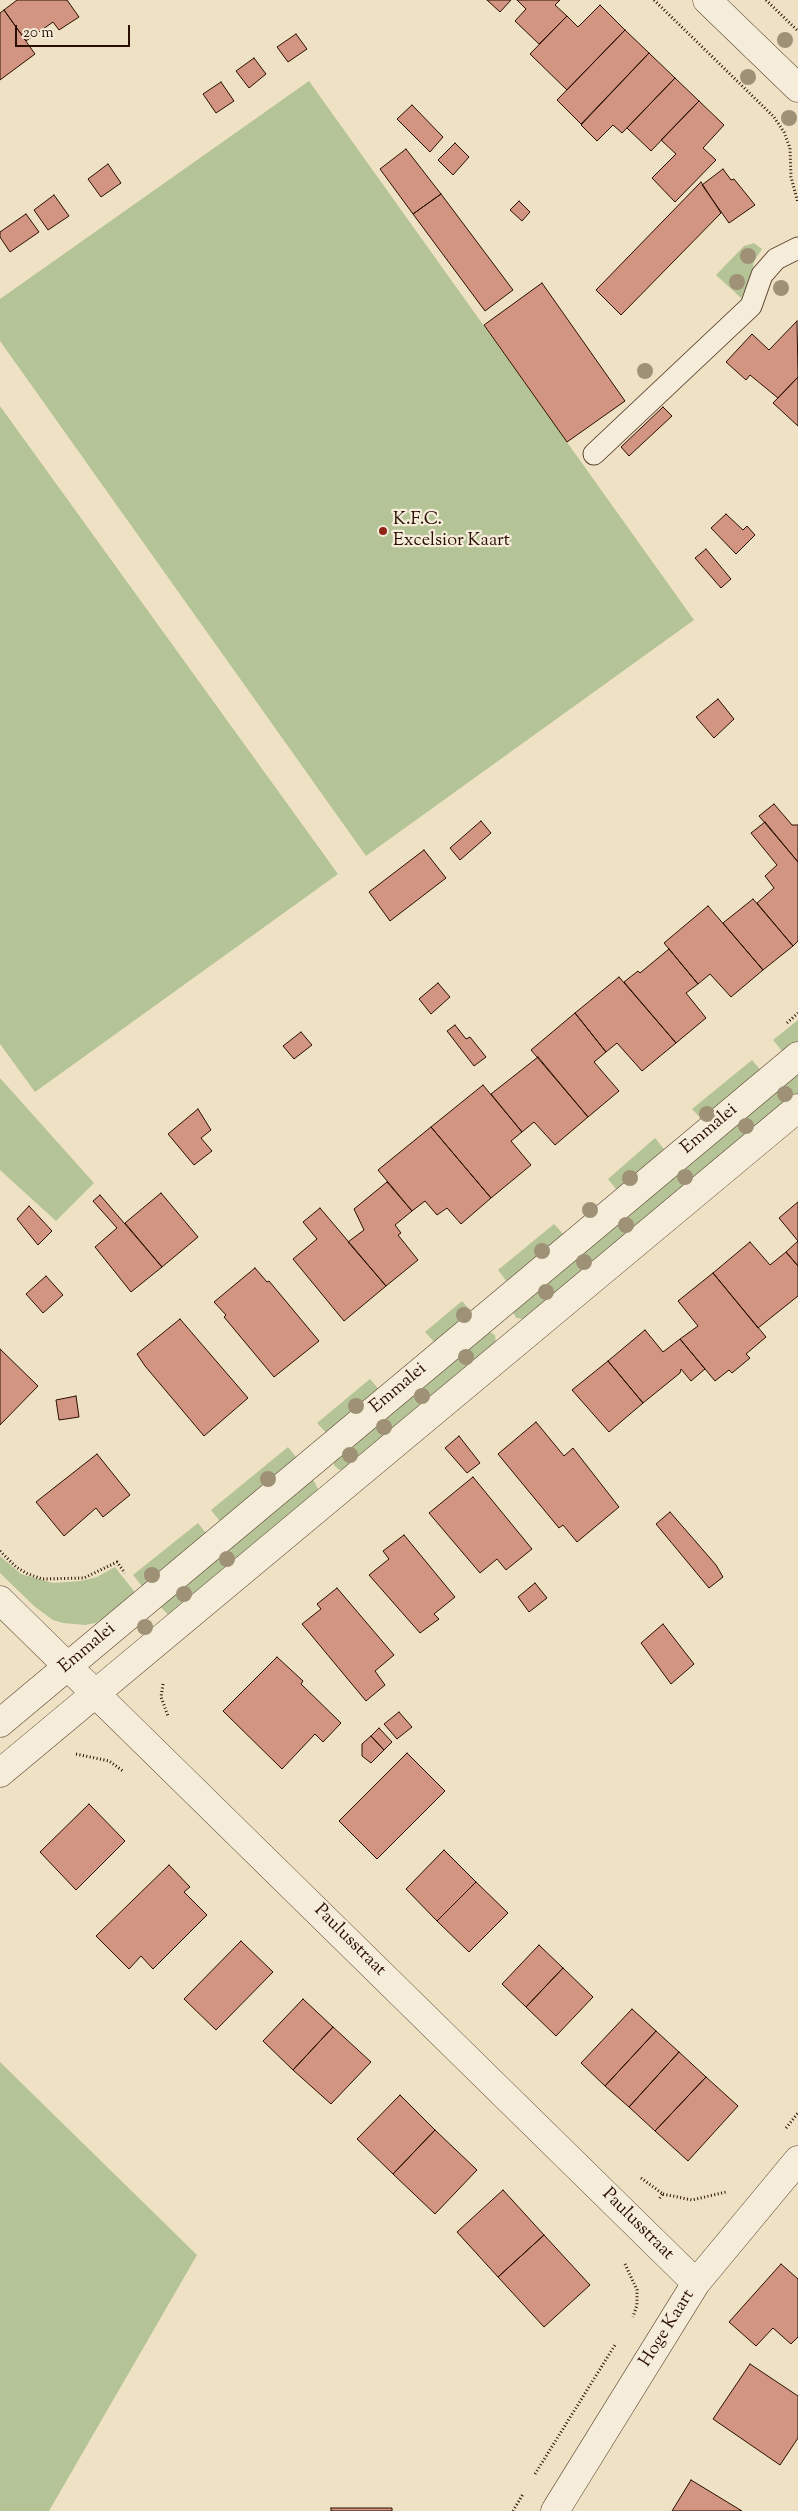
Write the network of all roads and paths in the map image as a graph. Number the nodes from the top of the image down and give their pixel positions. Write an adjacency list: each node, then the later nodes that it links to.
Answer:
1 (654, 0): 6 (path)
2 (707, 0): 5 (street)
3 (766, 0): 4 (path)
4 (798, 31)
5 (798, 88)
6 (798, 203)
7 (798, 248): 8 (lane)
8 (594, 454)
9 (798, 1014): 10 (path)
10 (783, 1026)
11 (798, 1056): 16 (street, Emmalei)
12 (798, 1108): 18 (street)
13 (0, 1551): 14 (path)
14 (132, 1570)
15 (0, 1600): 16 (street, Paulusstraat)
16 (68, 1666): 18 (street, Paulusstraat); 20 (street, Emmalei)
17 (164, 1678): 19 (path)
18 (97, 1694): 22 (street); 32 (street, Paulusstraat)
19 (173, 1721)
20 (0, 1724)
21 (70, 1753): 23 (path)
22 (0, 1773)
23 (129, 1777)
24 (798, 2113): 25 (path)
25 (780, 2135)
26 (798, 2160): 32 (street, Hoge Kaart)
27 (637, 2174): 29 (path)
28 (731, 2189): 29 (path)
29 (663, 2194): 30 (path)
30 (656, 2201)
31 (623, 2260): 33 (path)
32 (696, 2283): 38 (street, Hoge Kaart)
33 (632, 2319)
34 (620, 2338): 35 (path)
35 (532, 2478)
36 (528, 2486): 37 (path)
37 (513, 2511)
38 (555, 2511)

